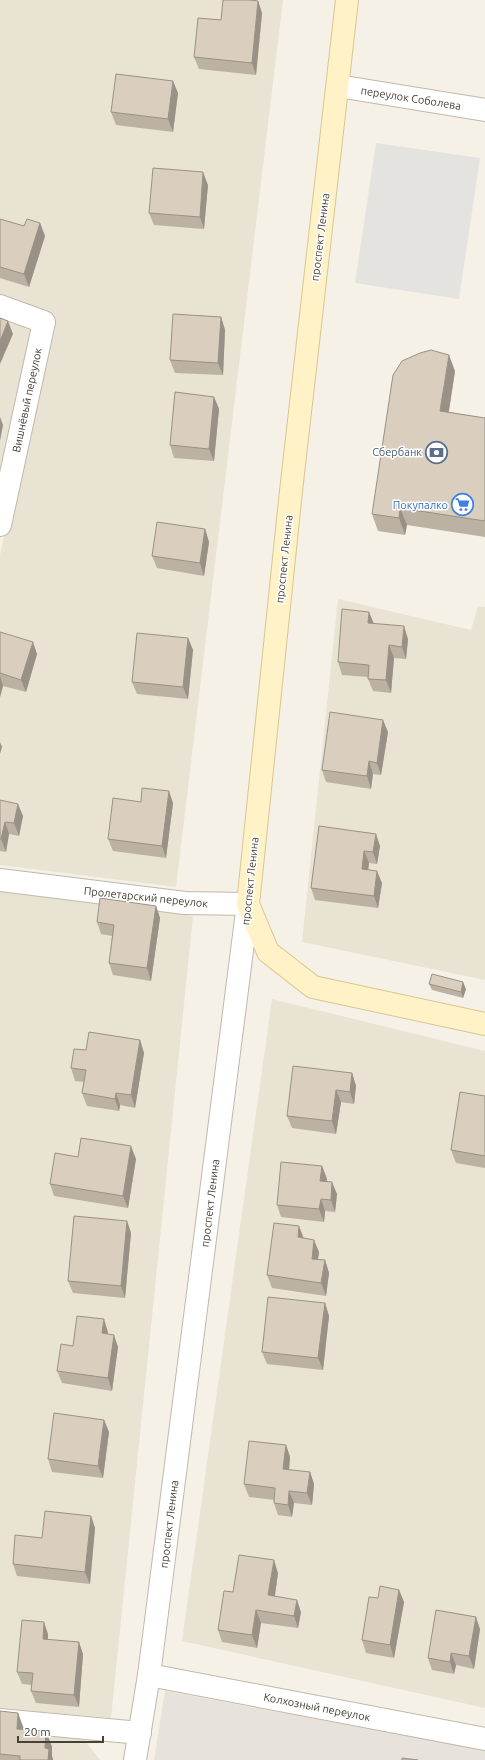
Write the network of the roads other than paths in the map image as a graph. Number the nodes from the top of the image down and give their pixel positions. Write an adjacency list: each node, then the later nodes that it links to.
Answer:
1 (347, 0): 2 (main road, проспект Ленина)
2 (338, 86): 3 (street, переулок Соболева); 7 (main road, проспект Ленина)
3 (485, 110)
4 (0, 306): 5 (street, Вишнёвый переулок)
5 (0, 525)
6 (0, 880): 7 (street, Пролетарский переулок)
7 (248, 904): 8 (main road); 9 (street, проспект Ленина)
8 (485, 1024)
9 (149, 1675): 11 (street, проспект Ленина); 12 (street, Колхозный переулок)
10 (0, 1720): 11 (street)
11 (140, 1733): 13 (street, проспект Ленина)
12 (485, 1739)
13 (135, 1760)

